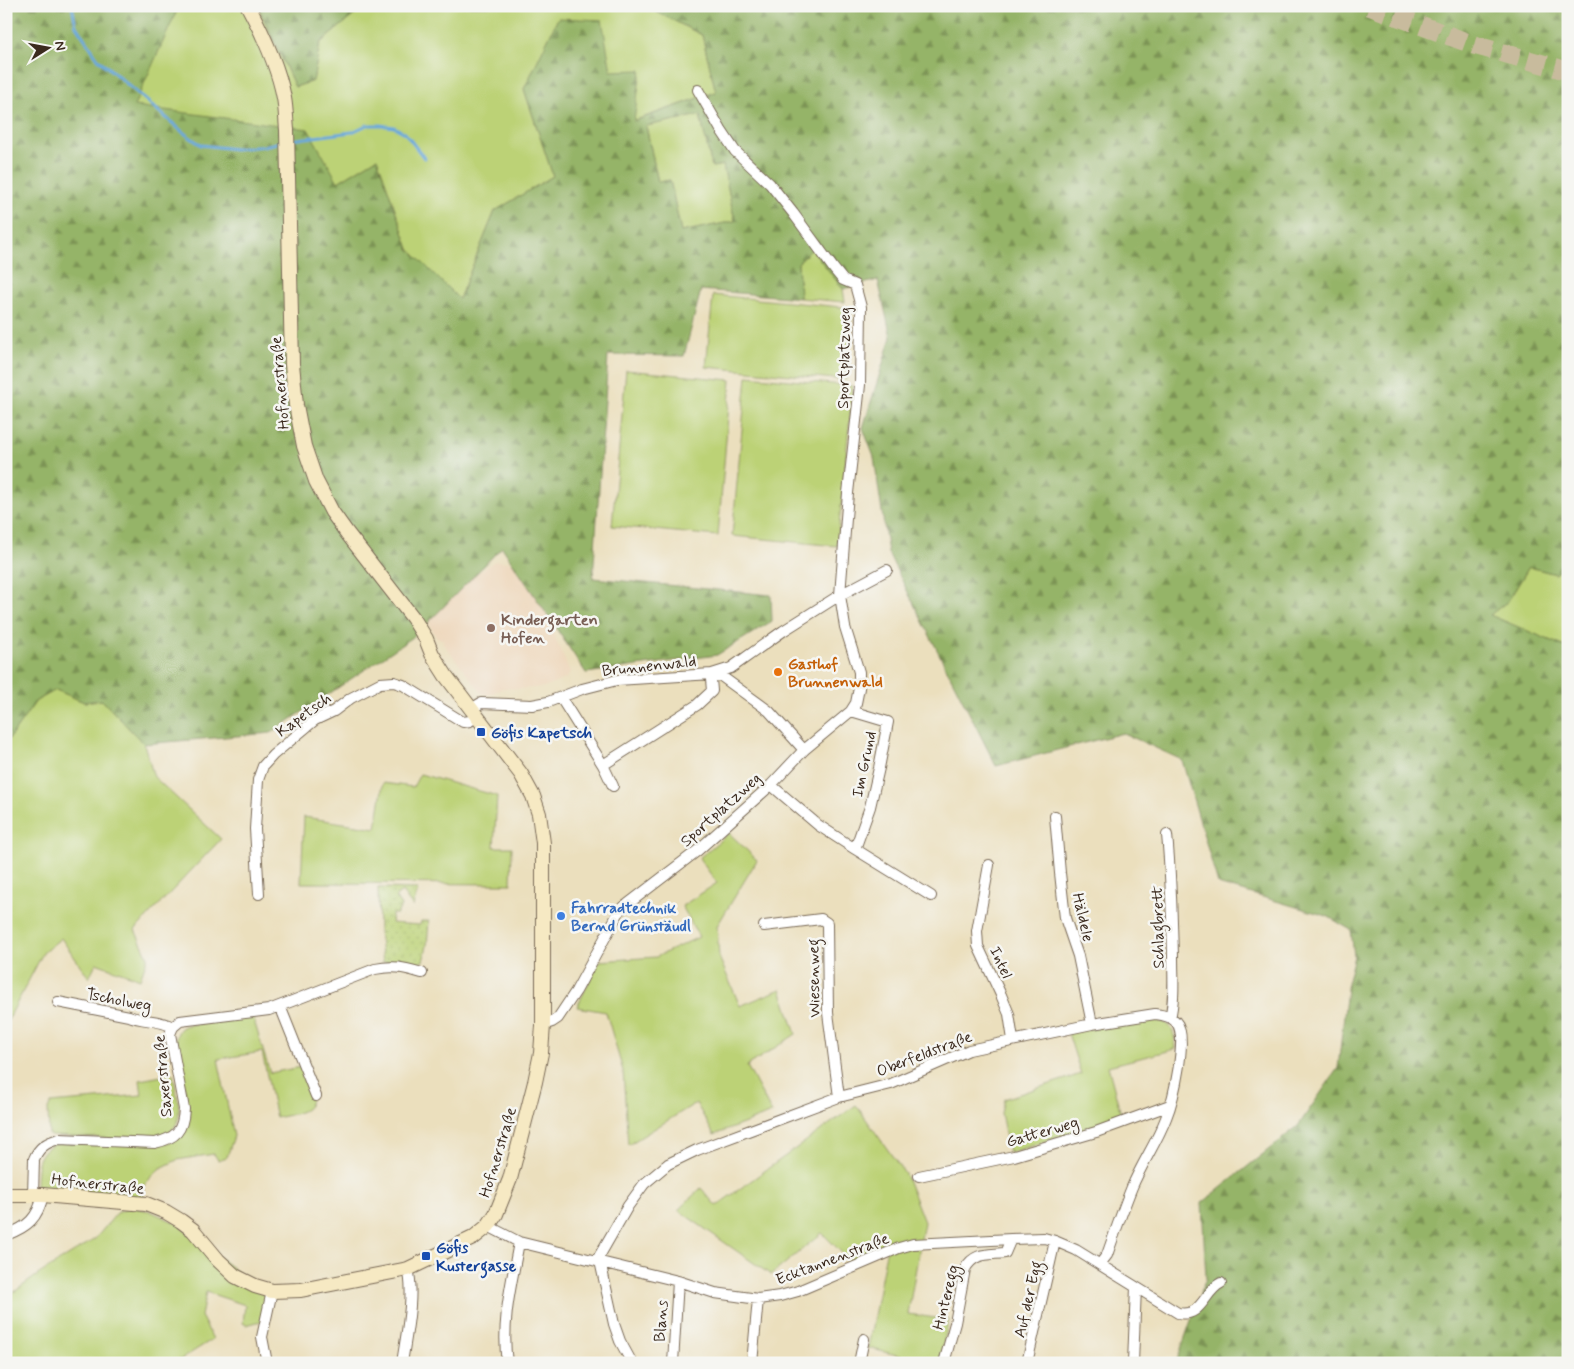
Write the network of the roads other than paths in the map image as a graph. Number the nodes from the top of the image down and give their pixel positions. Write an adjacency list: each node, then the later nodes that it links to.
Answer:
1 (248, 6): 8 (main road, Hofnerstraße)
2 (698, 90): 4 (street, Sportplatzweg)
3 (887, 570): 4 (street)
4 (840, 595): 5 (street, Brunnenwald); 7 (street, Sportplatzweg)
5 (712, 674): 6 (street, Brunnenwald); 9 (street, Brunnenwald); 10 (street, Brunnenwald)
6 (561, 698): 8 (street, Brunnenwald); 10 (street)
7 (851, 711): 9 (street, Sportplatzweg); 15 (street, Im Grund)
8 (474, 713): 17 (street, Kapetsch); 25 (main road, Hofnerstraße)
9 (804, 750): 11 (street, Sportplatzweg)
10 (603, 765): 12 (street)
11 (771, 785): 15 (street); 25 (street, Sportplatzweg)
12 (613, 786)
13 (1056, 816): 24 (street, Häldele)
14 (1167, 835): 23 (street, Schlagbrett)
15 (855, 849): 18 (street)
16 (989, 865): 27 (street, Intel)
17 (259, 894)
18 (931, 896)
19 (764, 926): 29 (street, Wiesenweg)
20 (422, 973): 22 (street, Saxerstraße)
21 (58, 1002): 26 (street, Tscholweg)
22 (280, 1006): 26 (street, Saxerstraße); 28 (street)
23 (1170, 1018): 24 (street, Oberfeldstraße); 30 (street)
24 (1092, 1024): 27 (street, Oberfeldstraße)
25 (543, 1025): 34 (main road, Hofnerstraße)
26 (173, 1027): 33 (street, Saxerstraße)
27 (1014, 1040): 29 (street, Oberfeldstraße)
28 (316, 1096)
29 (839, 1096): 39 (street, Oberfeldstraße)
30 (1170, 1105): 31 (street, Gatterweg); 40 (street)
31 (919, 1176)
32 (6, 1195): 33 (main road, Hofnerstraße)
33 (38, 1195): 35 (street, Saxerstraße); 45 (main road, Hofnerstraße)
34 (488, 1226): 38 (street, Ecktannenstraße); 41 (main road, Hofnerstraße)
35 (6, 1235)
36 (1011, 1239): 37 (street, Ecktannenstraße); 46 (street, Ecktannenstraße); 55 (street, Hinteregg)
37 (1055, 1241): 40 (street, Ecktannenstraße); 56 (street, Auf der Egg)
38 (520, 1242): 39 (street, Ecktannenstraße); 50 (street)
39 (598, 1261): 42 (street, Ecktannenstraße); 51 (street)
40 (1100, 1264): 44 (street, Ecktannenstraße)
41 (408, 1269): 45 (main road, Hofnerstraße); 49 (street)
42 (678, 1281): 46 (street, Ecktannenstraße); 52 (street, Blans)
43 (1221, 1283): 44 (street, Ecktannenstraße)
44 (1136, 1287): 57 (street)
45 (272, 1290): 48 (street)
46 (758, 1299): 53 (street)
47 (864, 1339): 54 (street)
48 (268, 1363)
49 (402, 1363)
50 (507, 1363)
51 (632, 1363)
52 (673, 1363)
53 (752, 1363)
54 (859, 1363)
55 (944, 1363)
56 (1027, 1363)
57 (1134, 1363)

